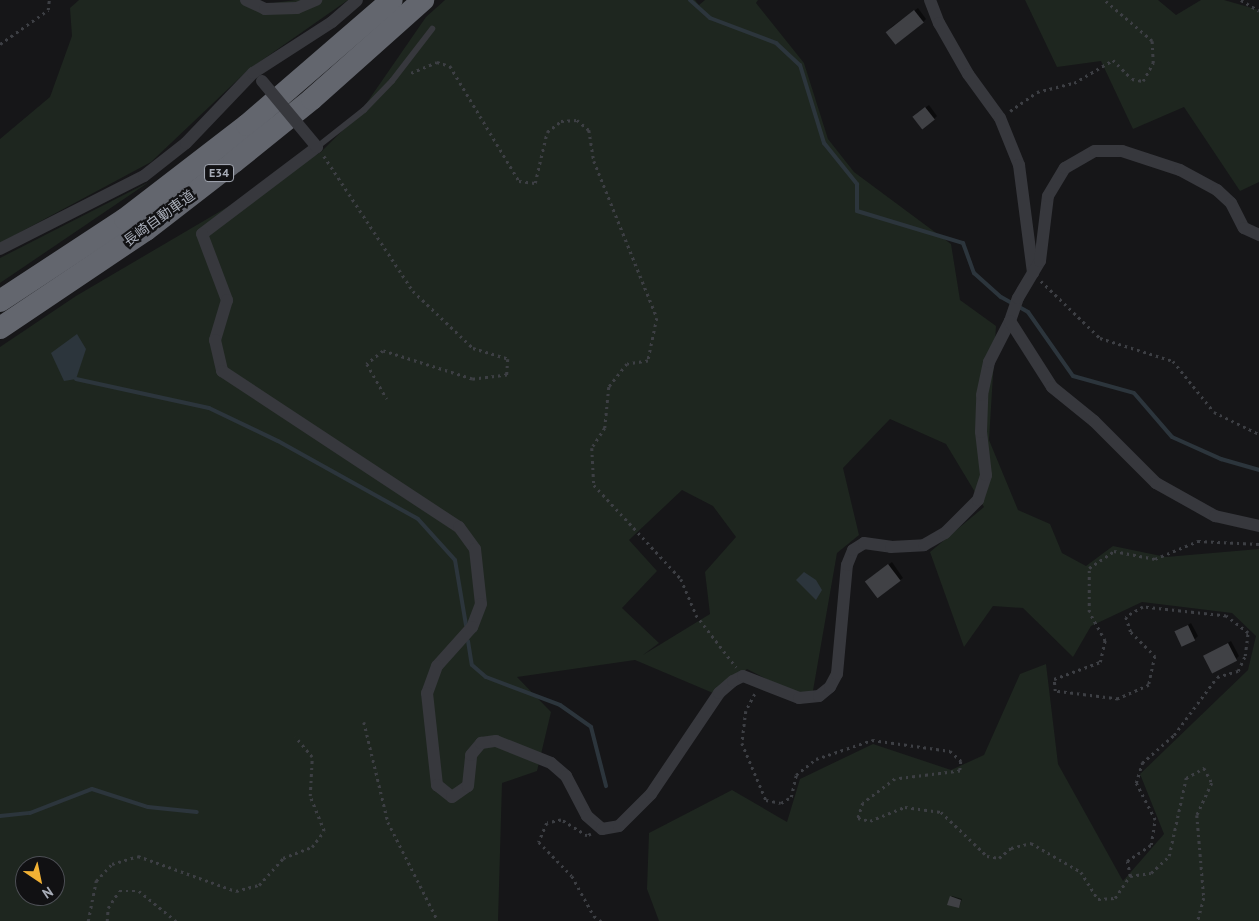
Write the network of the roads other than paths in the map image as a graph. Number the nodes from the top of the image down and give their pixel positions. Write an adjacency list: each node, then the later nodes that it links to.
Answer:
1 (246, 0): 2 (street)
2 (316, 0)
3 (357, 0): 8 (street)
4 (392, 0): 13 (highway, 長崎自動車道 / E34)
5 (423, 0): 15 (highway, 長崎自動車道 / E34)
6 (930, 0): 12 (street)
7 (432, 29): 9 (lane)
8 (257, 77): 9 (street, bridge); 11 (street)
9 (317, 147): 14 (street)
10 (1259, 235): 12 (street)
11 (0, 249)
12 (1033, 273): 14 (street)
13 (0, 302)
14 (1012, 317): 16 (street)
15 (0, 328)
16 (1259, 526)

